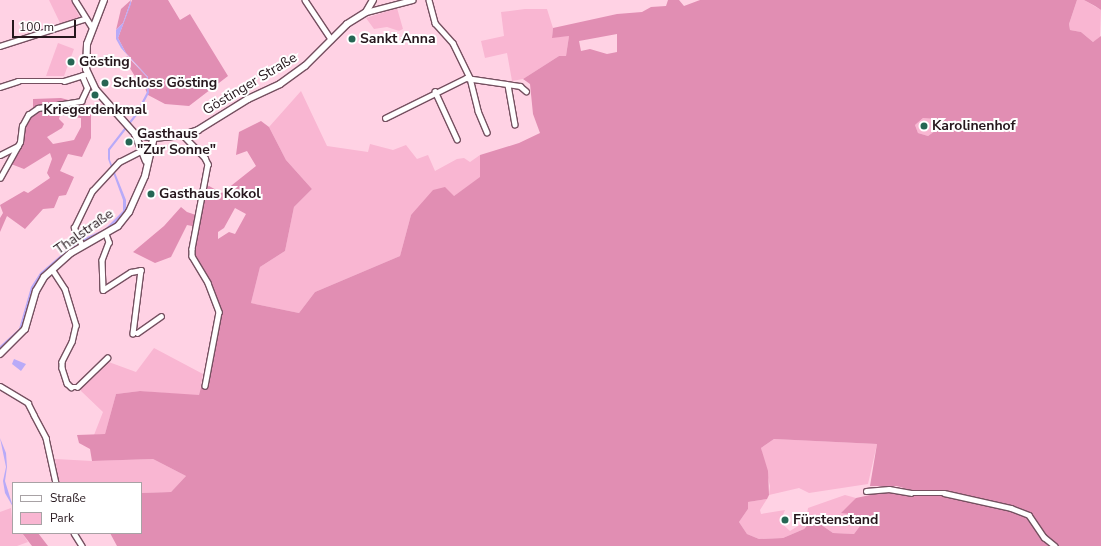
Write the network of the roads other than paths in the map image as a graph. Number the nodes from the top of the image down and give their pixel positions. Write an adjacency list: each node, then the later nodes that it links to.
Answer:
1 (75, 0): 8 (street)
2 (104, 0): 9 (main road)
3 (305, 0): 10 (street)
4 (373, 0): 7 (main road)
5 (412, 0): 7 (street, Göstinger Straße)
6 (429, 0): 13 (street)
7 (366, 12): 10 (main road, Göstinger Straße)
8 (84, 19): 9 (street); 11 (street)
9 (92, 27): 12 (main road)
10 (331, 39): 22 (main road, Göstinger Straße)
11 (0, 46)
12 (85, 75): 15 (street); 21 (main road); 25 (street)
13 (470, 78): 14 (street); 16 (street); 20 (street)
14 (508, 85): 17 (street); 19 (street)
15 (0, 87)
16 (435, 91): 18 (street); 24 (street)
17 (526, 91)
18 (386, 118)
19 (515, 124)
20 (487, 132)
21 (135, 134): 23 (main road, Göstinger Straße); 26 (main road)
22 (183, 135): 23 (main road, Göstinger Straße); 37 (street)
23 (154, 138): 28 (main road)
24 (457, 139)
25 (18, 146): 27 (street); 29 (street)
26 (143, 150): 28 (main road); 31 (street)
27 (0, 155)
28 (147, 162): 30 (main road, Thalstraße)
29 (0, 178)
30 (106, 234): 31 (main road, Thalstraße); 33 (street)
31 (82, 245): 32 (main road, Thalstraße)
32 (52, 269): 34 (main road, Thalstraße); 35 (street)
33 (162, 316)
34 (0, 354)
35 (107, 358)
36 (0, 386): 38 (street)
37 (206, 386)
38 (56, 482)
39 (866, 492): 42 (street)
40 (75, 534): 41 (street)
41 (82, 546)
42 (1055, 546)

